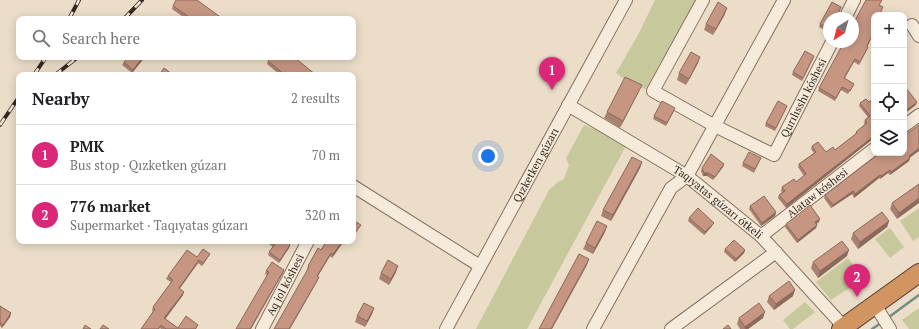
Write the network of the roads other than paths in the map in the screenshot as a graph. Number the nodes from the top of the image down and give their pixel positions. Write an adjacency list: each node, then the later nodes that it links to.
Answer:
1 (626, 0): 9 (street, Qızketken gúzarı)
2 (703, 0): 12 (street)
3 (784, 0): 12 (street)
4 (854, 0): 5 (street)
5 (848, 12)
6 (912, 26): 7 (street)
7 (919, 36)
8 (829, 48): 12 (street, Qurılısshı kóshesi)
9 (568, 105): 14 (street, Taqıyatas gúzarı ótkeli); 19 (street, Qızketken gúzarı)
10 (919, 115): 11 (street)
11 (907, 124)
12 (715, 126): 14 (street)
13 (871, 151): 16 (street, Alataw kóshesi)
14 (687, 176): 16 (street, Taqıyatas gúzarı ótkeli); 25 (street)
15 (356, 188): 19 (street)
16 (761, 236): 18 (street, Taqıyatas gúzarı ótkeli)
17 (306, 244): 23 (street, Aq jol kóshesi)
18 (776, 252): 22 (street, Taqıyatas gúzarı ótkeli); 26 (street)
19 (480, 266): 24 (street, Qızketken gúzarı)
20 (919, 273): 21 (highway)
21 (875, 305): 22 (highway); 27 (street)
22 (843, 328)
23 (262, 329)
24 (446, 329)
25 (593, 329)
26 (671, 329)
27 (890, 329)

